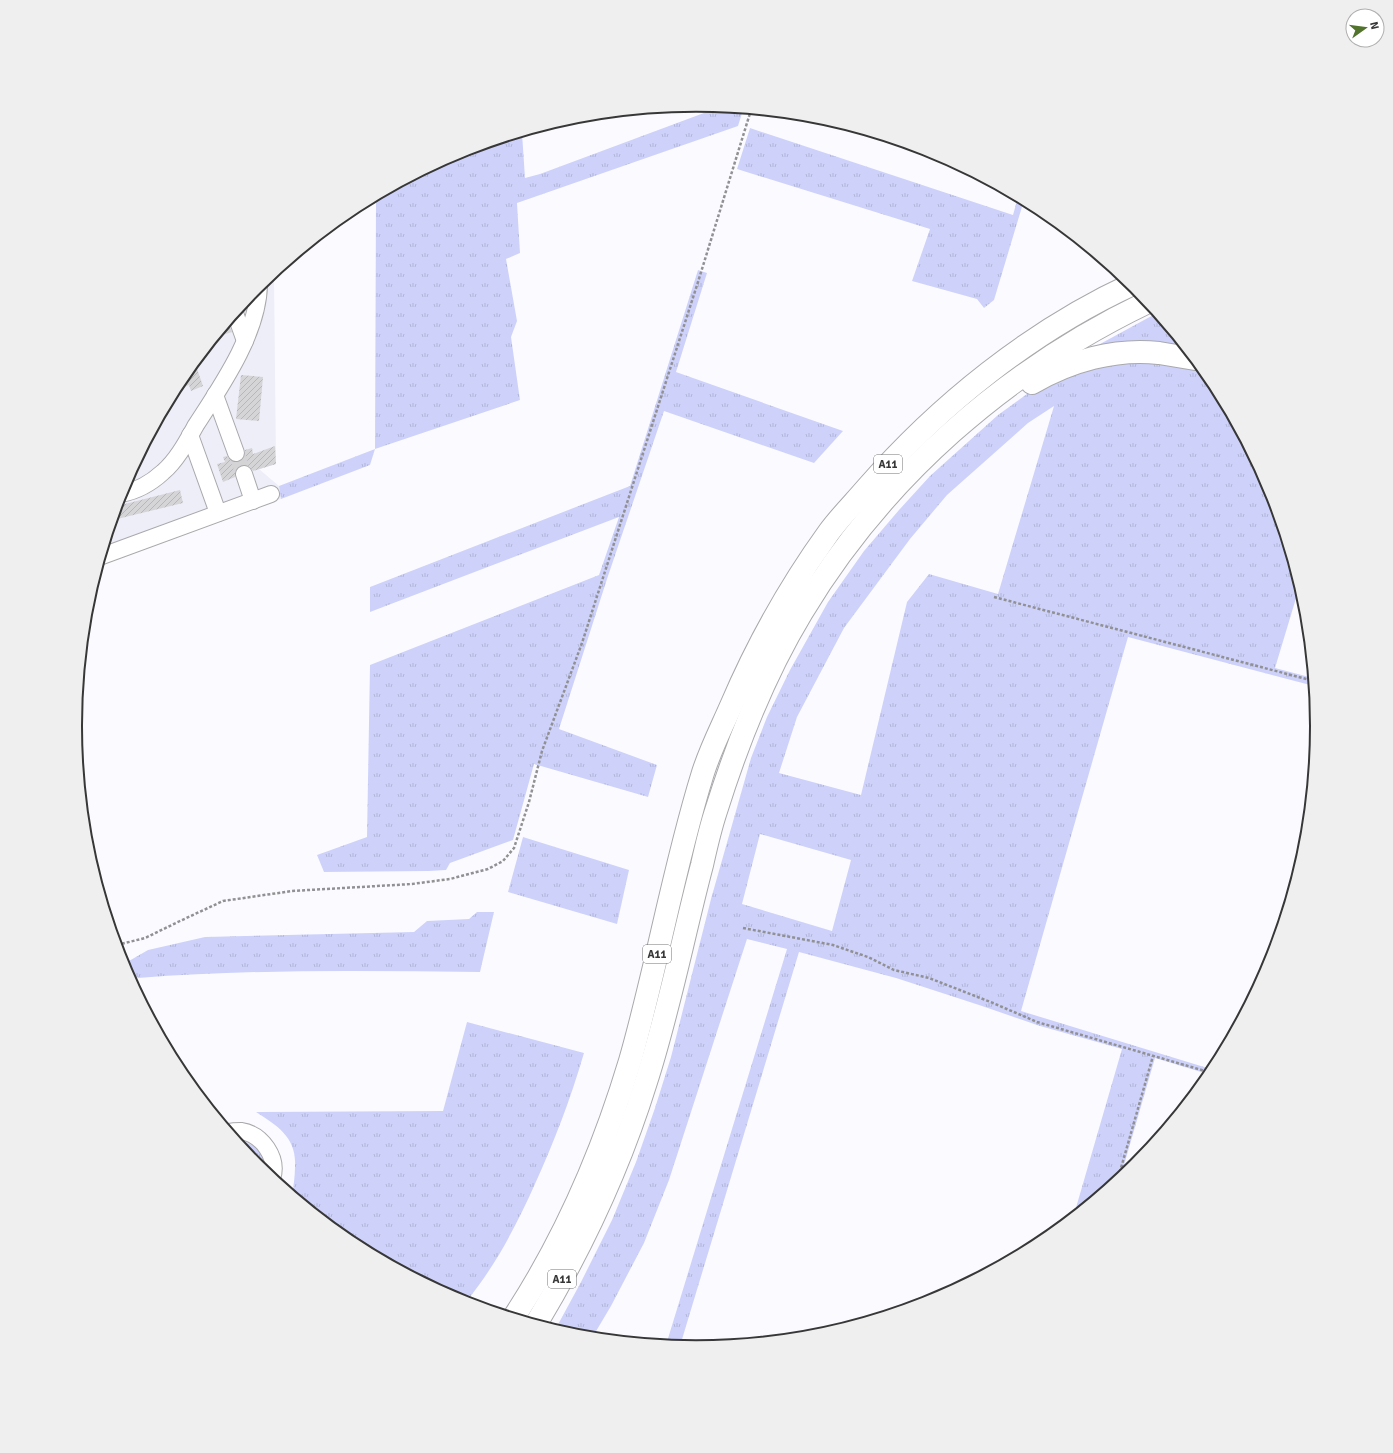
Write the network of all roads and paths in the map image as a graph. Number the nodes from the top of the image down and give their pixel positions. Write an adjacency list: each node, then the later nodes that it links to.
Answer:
1 (750, 114): 23 (path)
2 (1118, 280): 8 (highway)
3 (1126, 287): 8 (highway, A11)
4 (259, 295): 7 (street)
5 (1143, 305): 12 (highway, A11)
6 (237, 318): 7 (street)
7 (245, 341): 10 (street)
8 (1032, 342): 30 (highway, A11)
9 (1188, 358): 12 (highway)
10 (215, 395): 11 (street); 13 (street)
11 (190, 435): 15 (street); 18 (street)
12 (936, 445): 29 (highway, A11)
13 (236, 453)
14 (244, 474): 17 (street)
15 (128, 493)
16 (270, 494): 17 (street)
17 (253, 501): 18 (street)
18 (218, 513): 19 (street)
19 (107, 554)
20 (994, 597): 21 (path)
21 (1309, 680)
22 (743, 928): 24 (path)
23 (122, 944)
24 (1153, 1056): 25 (path); 28 (path)
25 (1205, 1071)
26 (233, 1131): 27 (street)
27 (273, 1171)
28 (1120, 1172)
29 (587, 1233): 33 (highway, A11); 34 (highway)
30 (532, 1290): 31 (highway); 32 (highway, A11)
31 (510, 1312)
32 (516, 1313)
33 (538, 1320)
34 (550, 1323)

